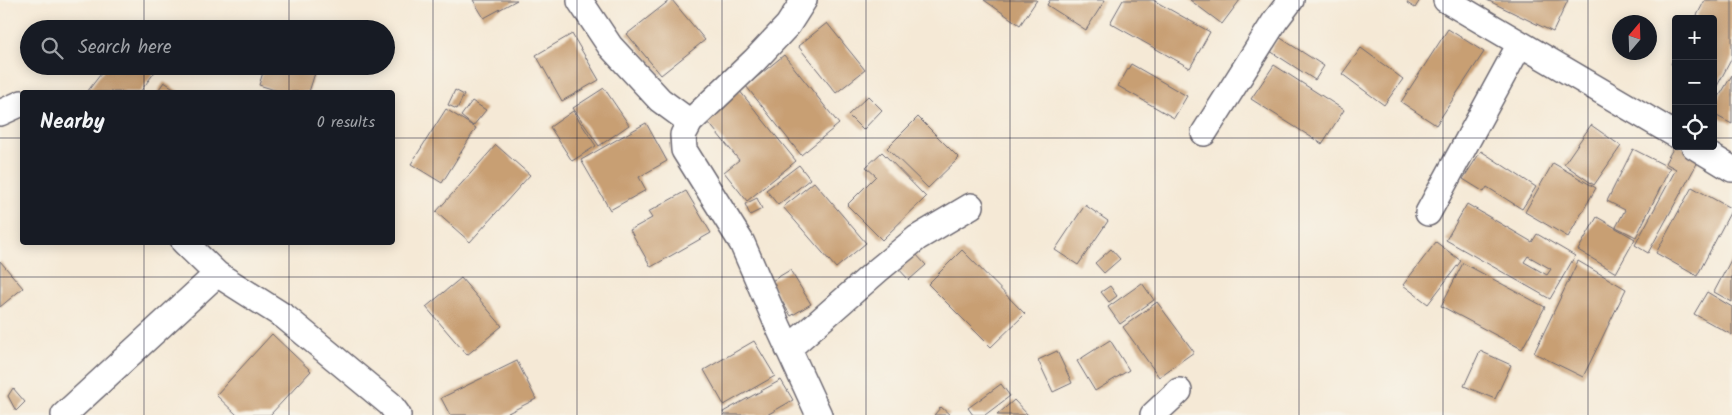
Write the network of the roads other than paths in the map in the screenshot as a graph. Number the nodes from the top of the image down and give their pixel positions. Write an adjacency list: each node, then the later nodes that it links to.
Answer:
1 (804, 0): 8 (street)
2 (1291, 0): 9 (street)
3 (1446, 0): 5 (street)
4 (580, 1): 8 (street)
5 (1520, 44): 10 (street); 14 (street)
6 (20, 104): 7 (street)
7 (0, 113)
8 (690, 122): 17 (street)
9 (1204, 132)
10 (1672, 133)
11 (1701, 150): 12 (street)
12 (1732, 169)
13 (970, 206): 17 (street)
14 (1428, 213)
15 (187, 245): 16 (street)
16 (218, 274): 19 (street); 20 (street)
17 (788, 349): 21 (street)
18 (1179, 391): 22 (street)
19 (64, 415)
20 (398, 415)
21 (819, 415)
22 (1153, 415)

